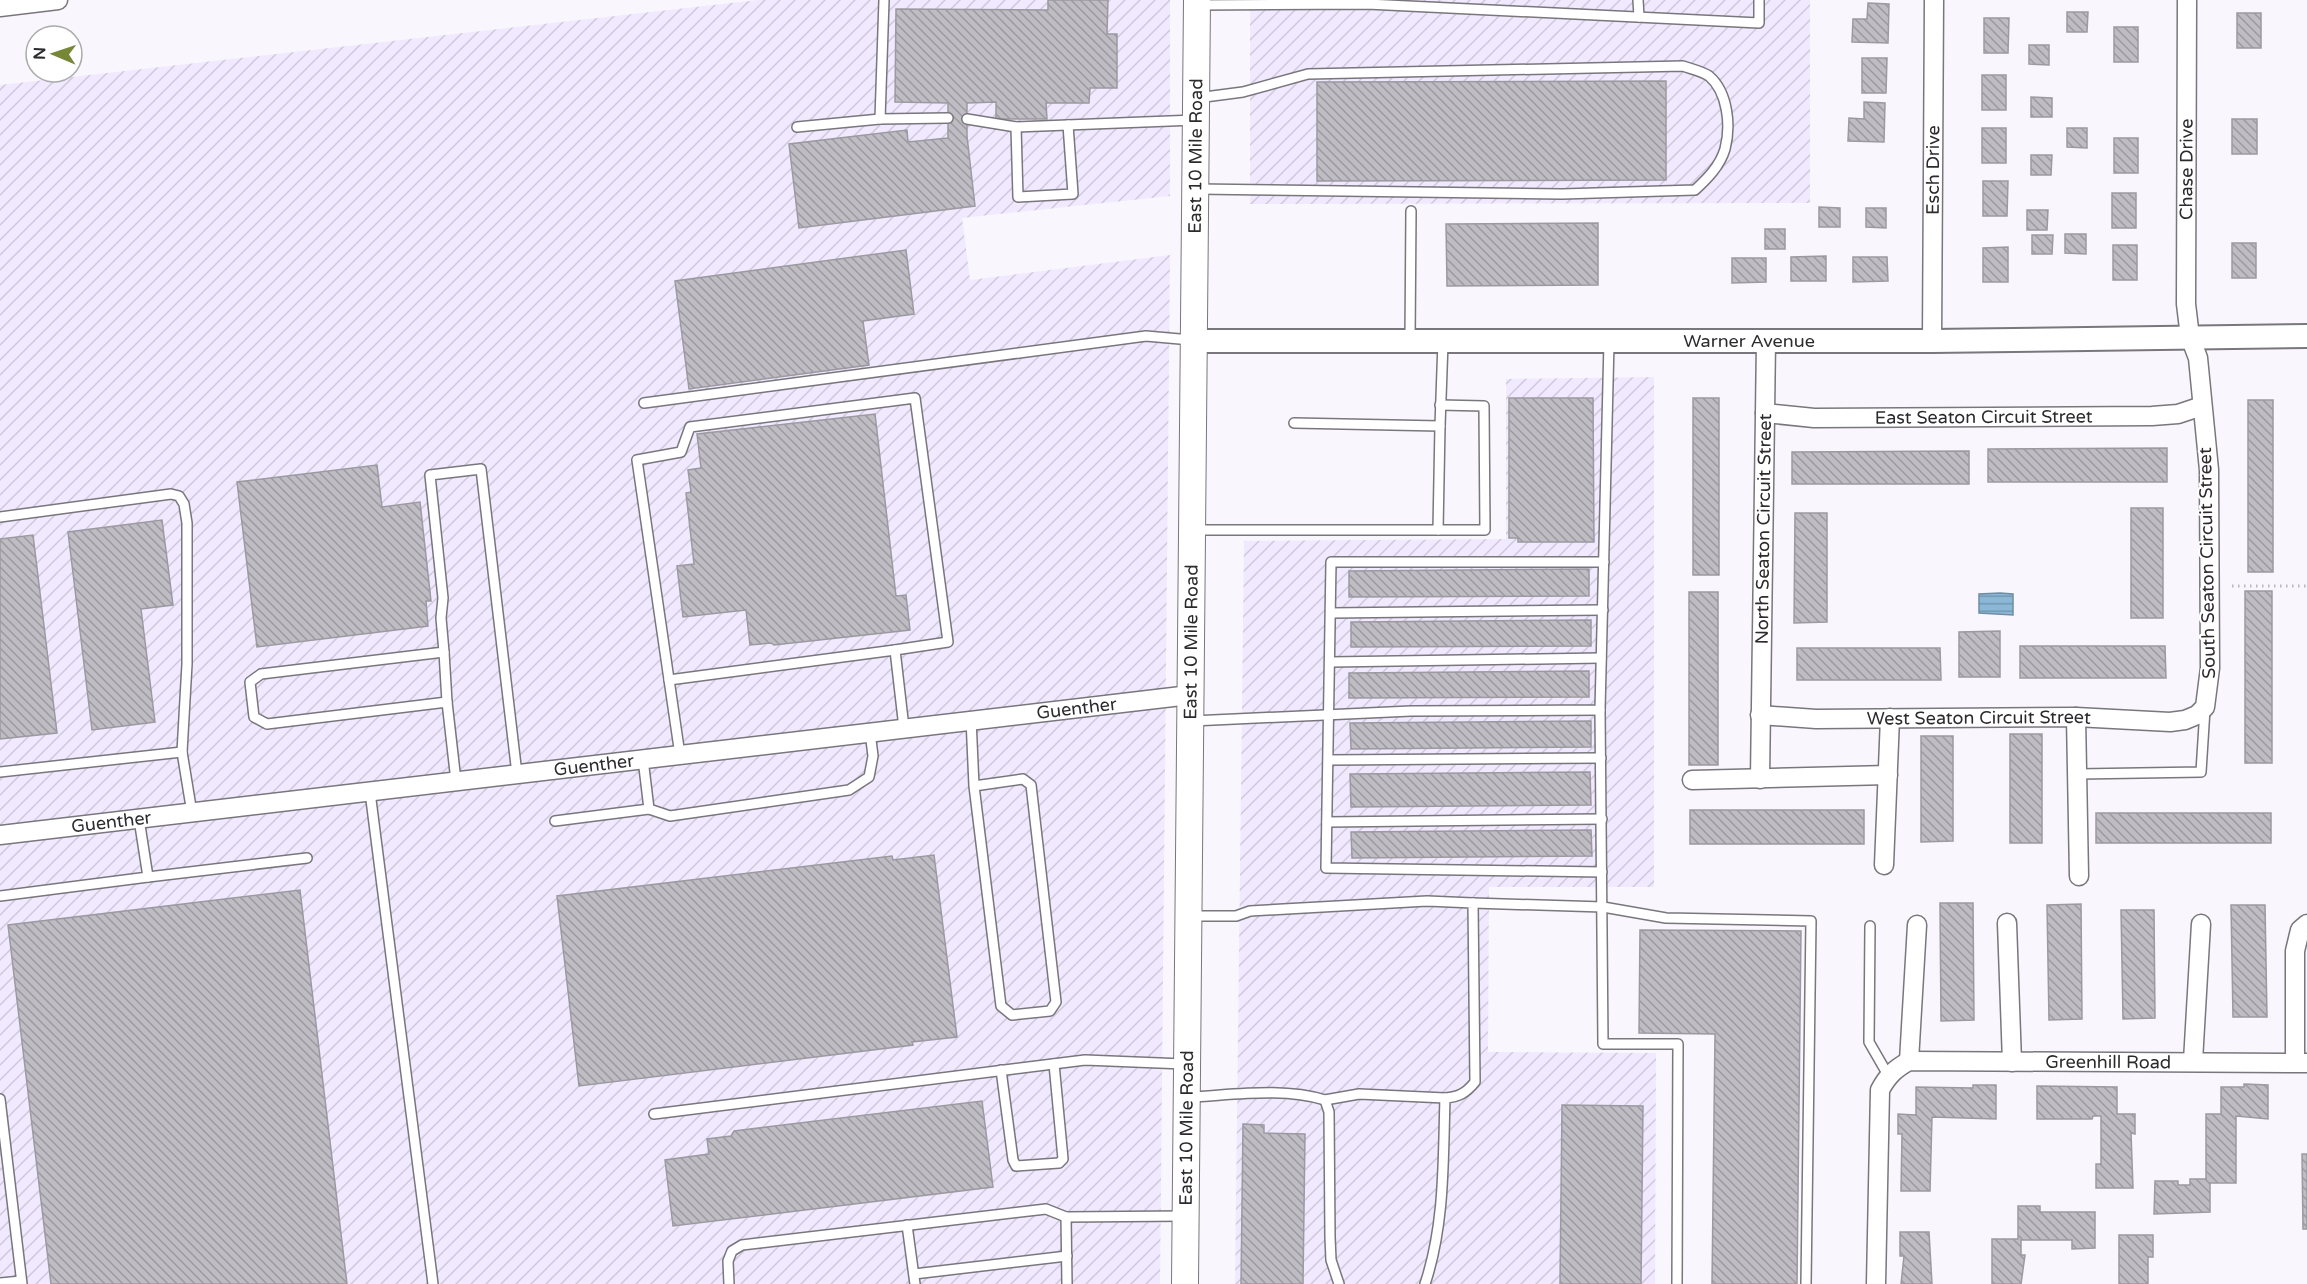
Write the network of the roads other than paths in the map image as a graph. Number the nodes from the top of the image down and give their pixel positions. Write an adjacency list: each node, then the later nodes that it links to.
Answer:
1 (58, 0): 9 (street)
2 (884, 0): 13 (lane)
3 (1638, 0): 10 (lane)
4 (1759, 0): 10 (lane)
5 (1934, 0): 24 (street, Esch Drive)
6 (2187, 0): 21 (street, Chase Drive)
7 (1197, 3): 8 (lane); 11 (main road, East 10 Mile Road)
8 (1449, 4): 10 (lane)
9 (0, 7)
10 (1639, 17)
11 (1196, 109): 15 (lane); 18 (main road, East 10 Mile Road); 18 (lane)
12 (948, 118): 13 (lane)
13 (880, 119): 16 (lane)
14 (967, 119): 17 (lane)
15 (1068, 125): 17 (lane); 17 (lane)
16 (797, 127)
17 (1016, 127)
18 (1195, 189): 22 (main road, East 10 Mile Road)
19 (1411, 211): 25 (lane)
20 (2307, 336): 21 (street, Warner Avenue)
21 (2190, 337): 24 (street, Warner Avenue); 30 (street, South Seaton Circuit Street)
22 (1193, 340): 25 (street, Warner Avenue); 28 (lane); 35 (main road, East 10 Mile Road)
23 (1766, 341): 24 (street, Warner Avenue); 27 (street, Warner Avenue); 31 (street, North Seaton Circuit Street)
24 (1932, 341)
25 (1410, 342): 26 (street, Warner Avenue)
26 (1443, 342): 27 (street, Warner Avenue); 29 (lane)
27 (1609, 342): 37 (lane)
28 (644, 403)
29 (1440, 405): 33 (lane); 36 (lane)
30 (2202, 406): 31 (street, East Seaton Circuit Street); 48 (street, South Seaton Circuit Street)
31 (1765, 413): 50 (street, North Seaton Circuit Street)
32 (1294, 423): 33 (lane)
33 (1440, 426): 36 (lane)
34 (0, 517): 57 (lane)
35 (1193, 530): 36 (lane); 45 (main road, East 10 Mile Road)
36 (1438, 530)
37 (1604, 562): 38 (lane); 39 (lane)
38 (1603, 610): 39 (lane); 42 (lane)
39 (1331, 613): 43 (lane)
40 (896, 650): 44 (lane); 44 (lane); 55 (lane)
41 (444, 652): 46 (lane); 46 (lane); 63 (lane)
42 (1601, 658): 43 (lane); 47 (lane)
43 (1331, 662): 49 (lane)
44 (669, 680): 58 (lane)
45 (1190, 695): 53 (street, Guenther); 54 (main road, East 10 Mile Road)
46 (447, 702): 68 (lane)
47 (1600, 710): 49 (lane); 59 (lane)
48 (2201, 711): 51 (street, West Seaton Circuit Street); 64 (lane)
49 (1330, 714): 54 (lane); 61 (lane)
50 (1760, 715): 52 (street, West Seaton Circuit Street); 66 (street, North Seaton Circuit Street)
51 (2076, 717): 52 (street, West Seaton Circuit Street); 64 (street)
52 (1890, 718): 65 (street)
53 (971, 719): 55 (street, Guenther); 69 (lane)
54 (1190, 722): 86 (main road, East 10 Mile Road)
55 (904, 728): 56 (street, Guenther)
56 (870, 732): 58 (street, Guenther); 71 (lane)
57 (182, 752): 62 (lane); 72 (lane)
58 (680, 754): 60 (street, Guenther)
59 (1601, 758): 61 (lane); 74 (lane)
60 (644, 759): 63 (street, Guenther); 71 (lane)
61 (1329, 760): 76 (lane)
62 (0, 772)
63 (517, 774): 68 (street, Guenther)
64 (2079, 774): 81 (street)
65 (1888, 775): 66 (street); 79 (street)
66 (1760, 779): 67 (street)
67 (1692, 780)
68 (456, 782): 70 (street, Guenther)
69 (975, 786): 69 (lane)
70 (370, 792): 72 (street, Guenther); 113 (lane)
71 (649, 809): 75 (lane)
72 (192, 813): 73 (street, Guenther)
73 (139, 819): 77 (street, Guenther); 82 (lane)
74 (1602, 819): 76 (lane); 80 (lane)
75 (555, 821)
76 (1327, 822): 80 (lane)
77 (0, 836)
78 (307, 858): 82 (lane)
79 (1884, 864)
80 (1602, 872): 85 (lane)
81 (2079, 876)
82 (148, 877): 83 (lane)
83 (0, 896)
84 (1473, 903): 85 (lane); 86 (lane); 101 (lane)
85 (1603, 907): 120 (lane); 121 (lane)
86 (1188, 916): 97 (main road, East 10 Mile Road)
87 (2007, 923): 94 (street)
88 (2201, 924): 93 (street)
89 (2307, 924): 95 (street)
90 (1917, 925): 92 (street)
91 (1870, 926): 99 (lane)
92 (1910, 1061): 94 (street, Greenhill Road); 99 (street)
93 (2193, 1061): 94 (street, Greenhill Road); 95 (street, Greenhill Road)
94 (2012, 1062)
95 (2301, 1062)
96 (1054, 1064): 97 (lane); 98 (lane); 98 (lane)
97 (1187, 1064): 100 (main road, East 10 Mile Road)
98 (1001, 1070): 104 (lane)
99 (1887, 1075): 122 (street)
100 (1187, 1097): 103 (lane); 106 (main road, East 10 Mile Road)
101 (1445, 1098): 103 (lane); 119 (lane)
102 (0, 1099): 105 (lane)
103 (1325, 1100): 118 (lane)
104 (654, 1114)
105 (3, 1153): 111 (lane)
106 (1186, 1216): 107 (lane); 117 (main road, East 10 Mile Road)
107 (1066, 1217): 108 (lane); 109 (lane)
108 (907, 1225): 110 (lane); 114 (lane)
109 (1067, 1256): 110 (lane); 116 (lane)
110 (914, 1274): 115 (lane)
111 (22, 1282): 112 (lane)
112 (0, 1283)
113 (433, 1284)
114 (729, 1284)
115 (915, 1284)
116 (1067, 1284)
117 (1185, 1284)
118 (1339, 1284)
119 (1425, 1284)
120 (1677, 1284)
121 (1806, 1284)
122 (1876, 1284)

